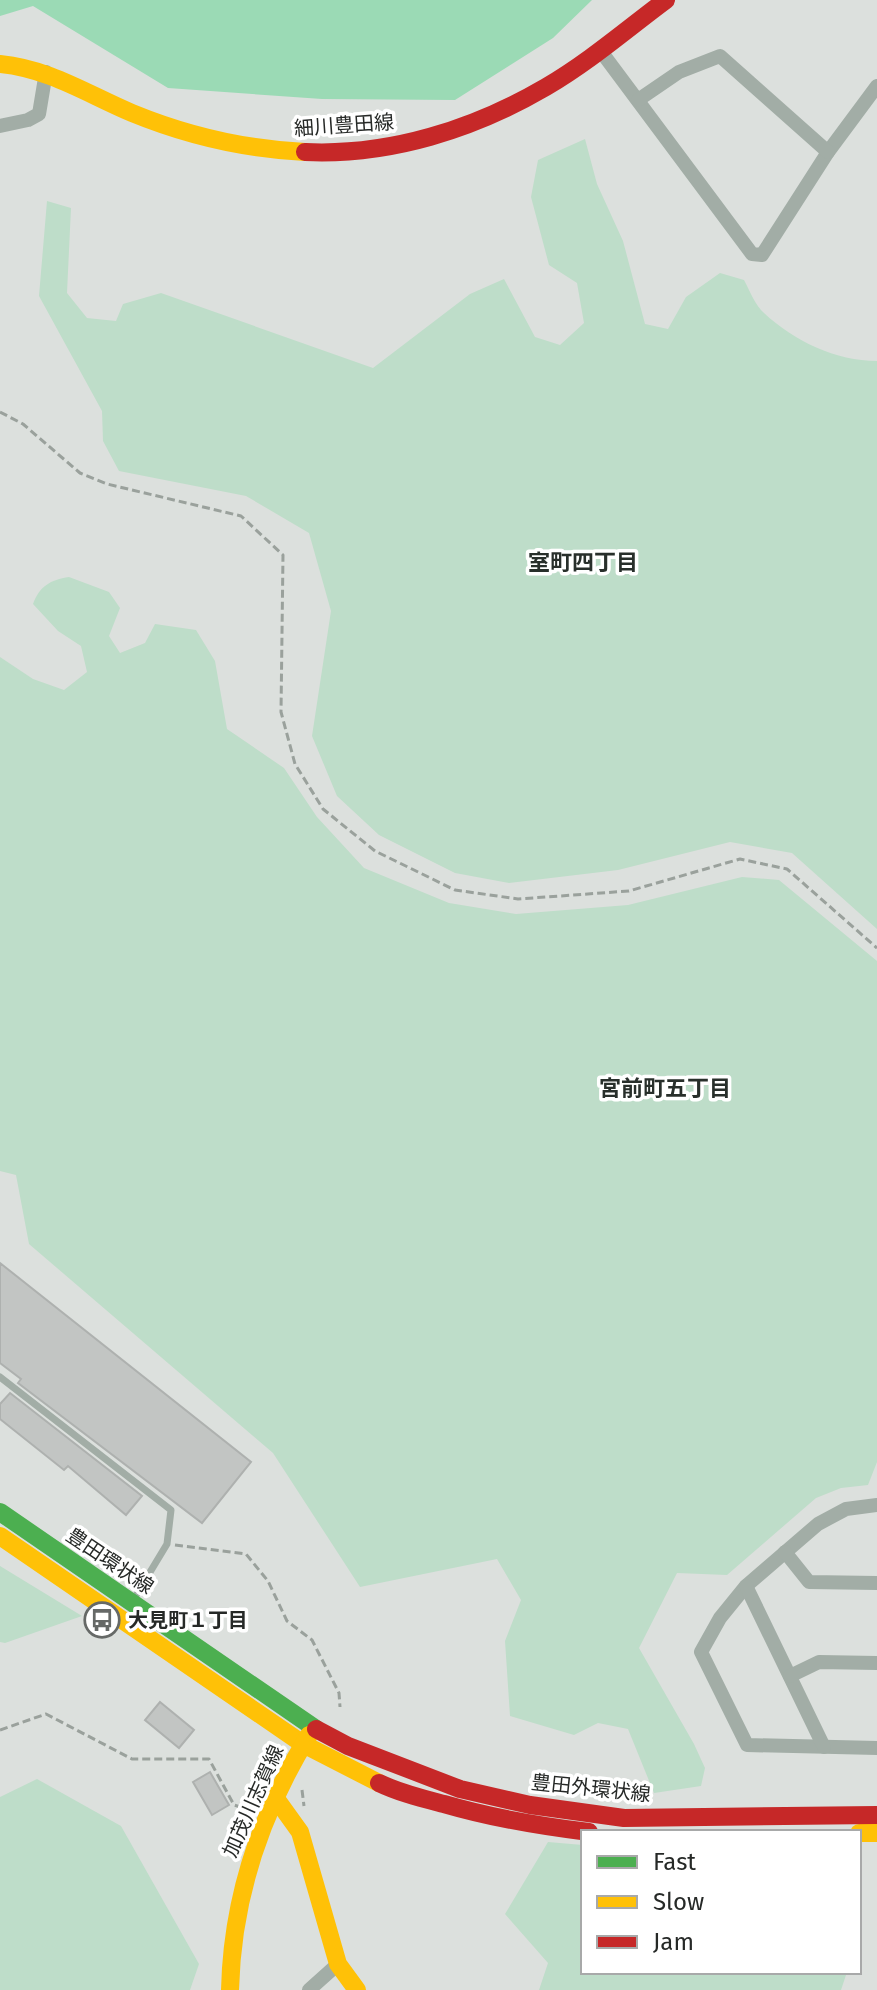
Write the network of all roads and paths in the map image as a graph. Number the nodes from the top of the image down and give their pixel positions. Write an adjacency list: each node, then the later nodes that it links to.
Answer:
1 (666, 0): 2 (main road, 細川豊田線)
2 (600, 50): 4 (main road, 細川豊田線); 6 (street)
3 (0, 64): 4 (main road, 細川豊田線)
4 (46, 72): 7 (street)
5 (877, 86): 8 (street)
6 (638, 100): 8 (street); 8 (street)
7 (0, 126)
8 (828, 152)
9 (0, 412): 10 (path)
10 (877, 948)
11 (0, 1377): 15 (lane)
12 (877, 1505): 16 (street)
13 (0, 1512): 19 (main road, 豊田環状線)
14 (0, 1536): 24 (main road, 豊田環状線)
15 (167, 1544): 19 (lane); 22 (path)
16 (785, 1552): 17 (street); 18 (street)
17 (877, 1583)
18 (746, 1586): 21 (street); 25 (street)
19 (132, 1603): 24 (main road, 豊田環状線)
20 (877, 1663): 21 (street)
21 (790, 1676): 25 (street)
22 (340, 1707)
23 (0, 1730): 27 (path)
24 (308, 1736): 27 (main road, 加茂川志賀線); 28 (main road, 豊田外環状線); 29 (main road)
25 (824, 1747): 26 (street)
26 (877, 1748)
27 (273, 1807): 30 (main road); 31 (main road, 加茂川志賀線)
28 (877, 1815)
29 (581, 1831)
30 (338, 1964): 32 (street); 33 (main road)
31 (230, 1990)
32 (309, 1990)
33 (357, 1990)

